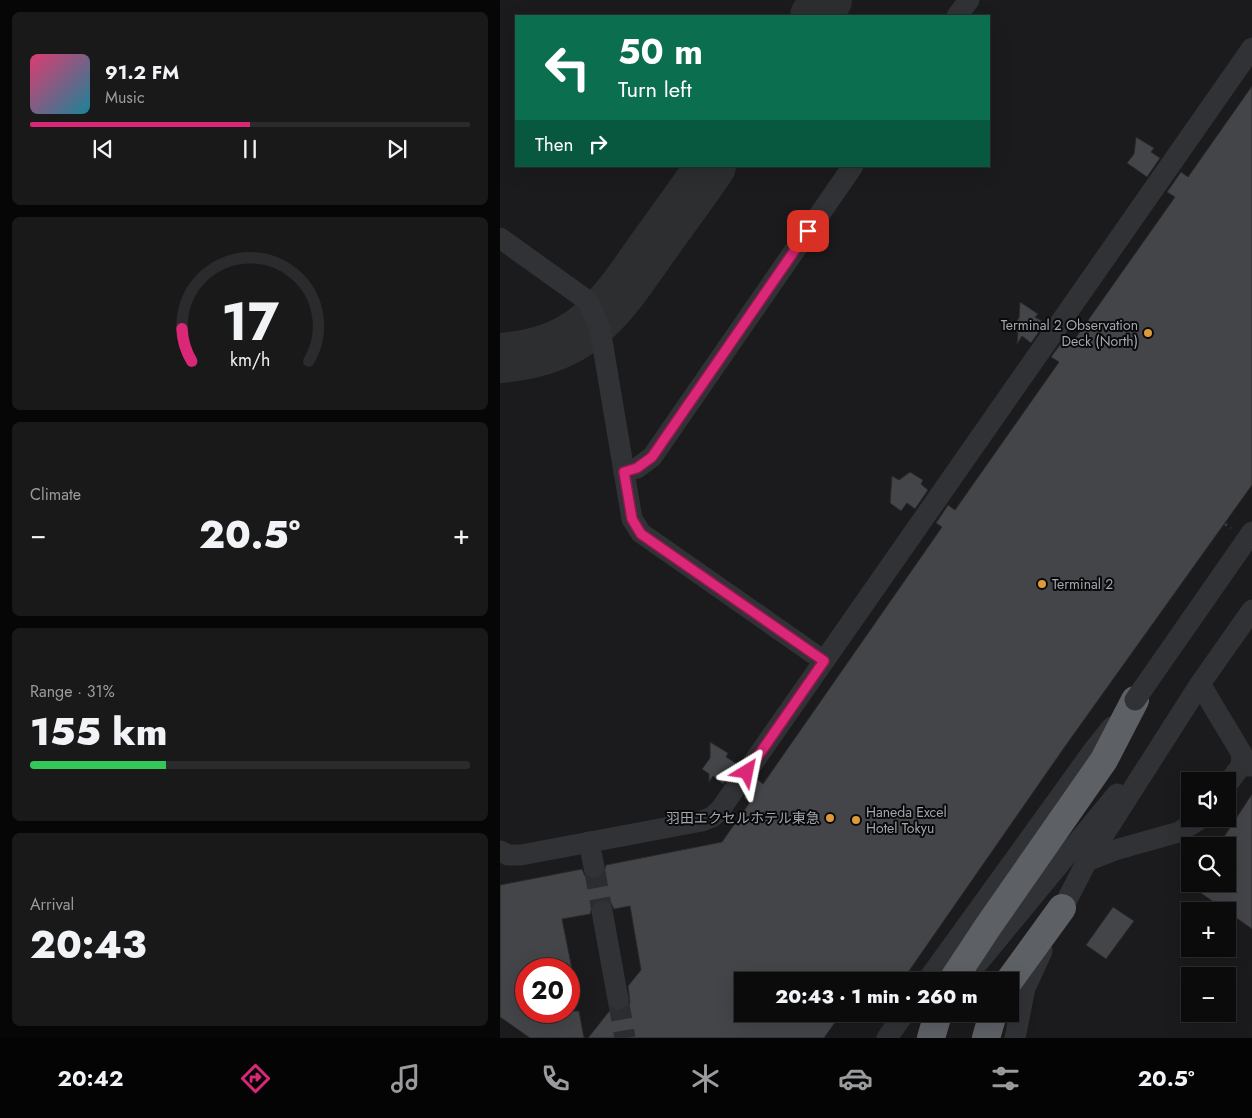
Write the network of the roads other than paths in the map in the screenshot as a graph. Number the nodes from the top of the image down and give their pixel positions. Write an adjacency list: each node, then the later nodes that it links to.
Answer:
1 (969, 0): 2 (street)
2 (958, 15)
3 (1252, 48): 9 (street)
4 (852, 167): 6 (street)
5 (500, 238): 6 (street)
6 (624, 472): 9 (street)
7 (1252, 532): 11 (street, bridge)
8 (1252, 610): 10 (street)
9 (824, 661): 14 (street)
10 (1195, 693): 12 (street); 16 (street); 22 (street)
11 (1135, 700): 20 (street); 21 (highway)
12 (1240, 772)
13 (1187, 827): 16 (street)
14 (589, 842): 15 (street); 17 (street)
15 (500, 851)
16 (1087, 861): 18 (street)
17 (594, 867)
18 (1062, 908): 23 (highway); 33 (street)
19 (602, 912): 24 (street)
20 (933, 972)
21 (958, 972)
22 (971, 972)
23 (1016, 972)
24 (618, 999)
25 (898, 1022): 29 (street)
26 (930, 1022): 30 (street)
27 (935, 1022): 31 (highway)
28 (991, 1022): 32 (highway)
29 (887, 1038)
30 (916, 1038)
31 (932, 1038)
32 (986, 1038)
33 (1015, 1038)

